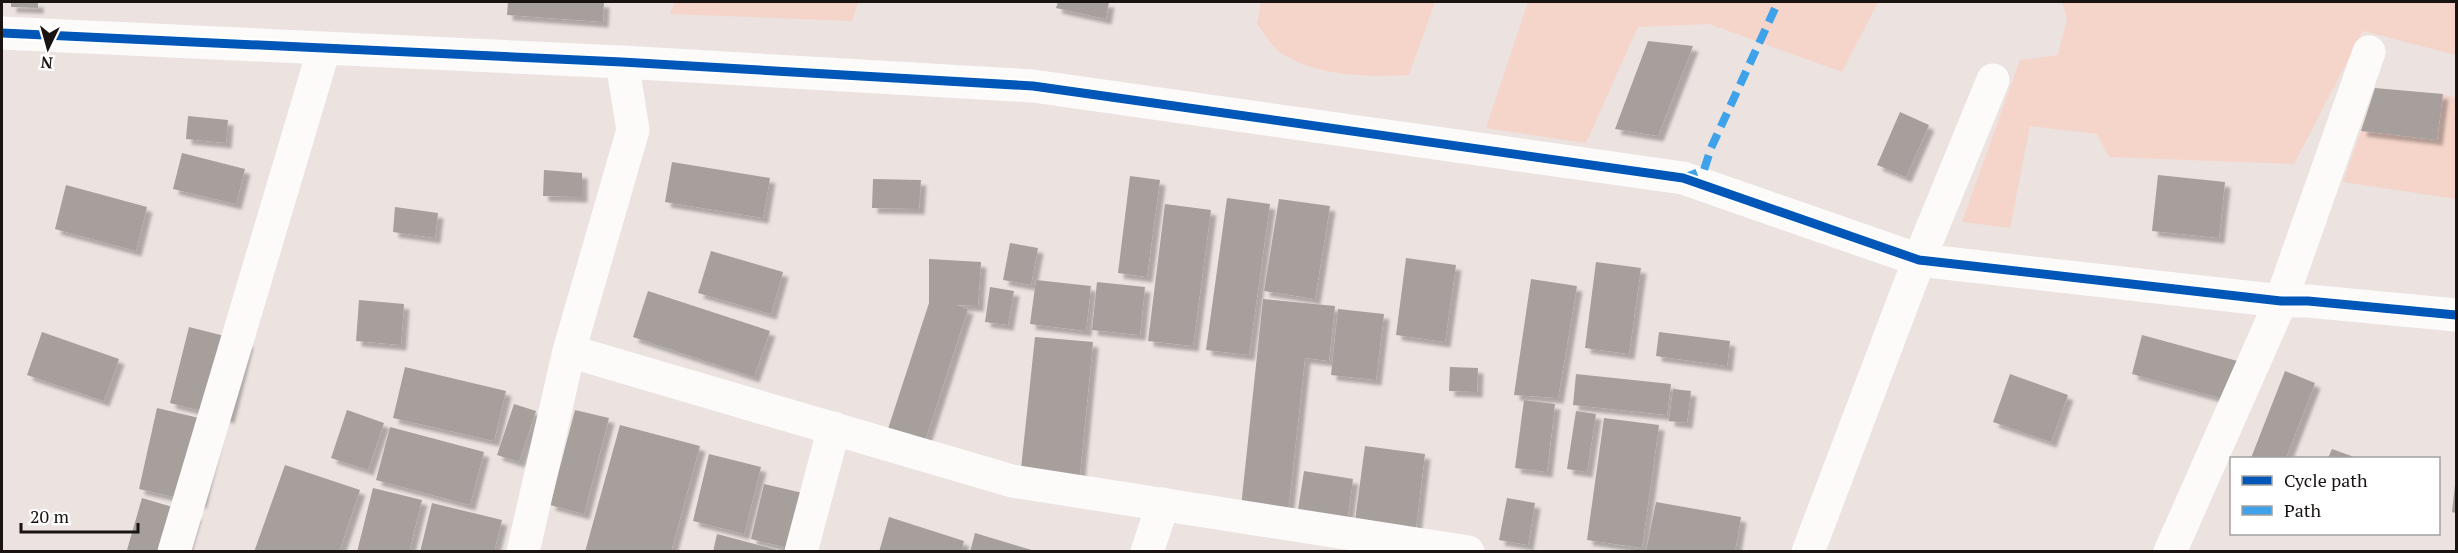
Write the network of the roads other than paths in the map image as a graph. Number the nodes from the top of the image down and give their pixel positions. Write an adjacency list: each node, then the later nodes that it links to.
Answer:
1 (2, 33): 2 (street)
2 (324, 49): 4 (street); 14 (street)
3 (2369, 52): 7 (street)
4 (622, 62): 6 (street); 9 (street)
5 (1993, 80): 6 (street)
6 (1919, 260): 7 (street); 19 (street)
7 (2281, 301): 8 (street); 12 (street)
8 (2457, 315)
9 (569, 351): 10 (street); 15 (street)
10 (834, 428): 11 (street); 16 (street)
11 (1163, 504): 13 (street); 17 (street)
12 (2179, 548)
13 (1434, 549): 18 (street)
14 (174, 552)
15 (523, 552)
16 (801, 552)
17 (1147, 552)
18 (1468, 552)
19 (1808, 552)

